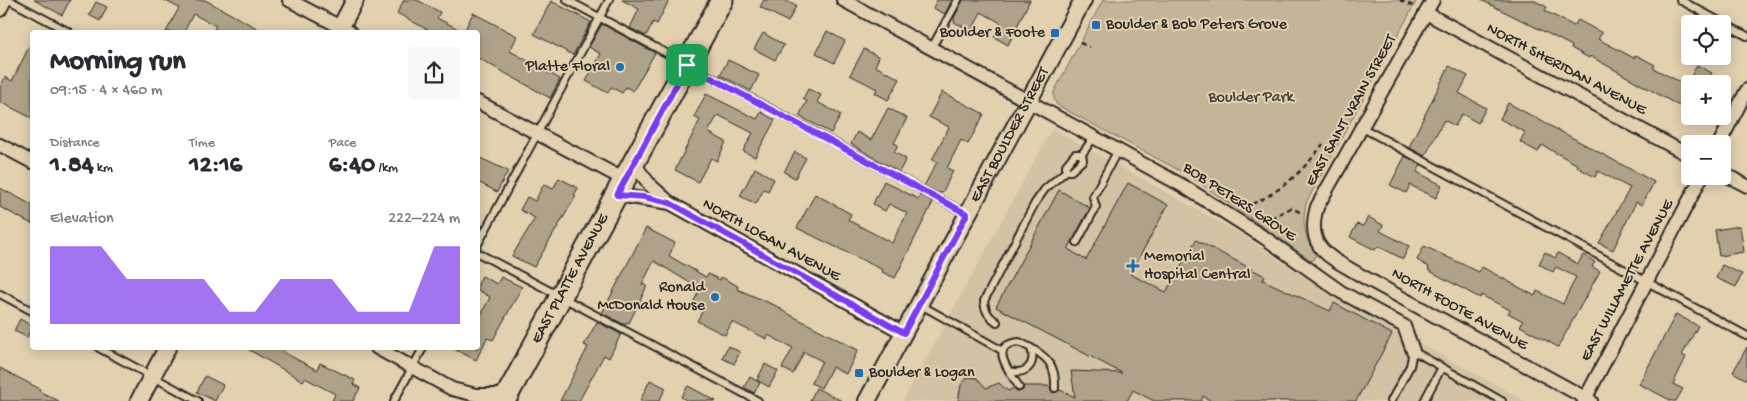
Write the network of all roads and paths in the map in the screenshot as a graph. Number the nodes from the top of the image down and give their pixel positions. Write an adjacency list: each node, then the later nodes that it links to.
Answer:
1 (5, 0): 13 (street)
2 (9, 0): 16 (lane)
3 (289, 0): 17 (street)
4 (355, 0): 18 (street)
5 (567, 0): 15 (lane)
6 (609, 0): 15 (lane)
7 (722, 0): 23 (main road, EAST PLATTE AVENUE)
8 (843, 0): 22 (street)
9 (958, 0): 22 (lane)
10 (1083, 0): 25 (street, EAST BOULDER STREET)
11 (1433, 0): 14 (street, EAST SAINT VRAIN STREET)
12 (1680, 0): 19 (lane)
13 (0, 10)
14 (1426, 13): 27 (street, EAST SAINT VRAIN STREET); 34 (street, NORTH SHERIDAN AVENUE)
15 (600, 18): 23 (lane); 28 (lane)
16 (65, 30)
17 (341, 30)
18 (343, 30)
19 (1747, 36)
20 (1080, 43): 21 (path)
21 (1090, 47)
22 (932, 49): 25 (street)
23 (687, 65): 37 (main road, EAST PLATTE AVENUE); 42 (lane)
24 (1747, 90): 29 (street)
25 (1029, 101): 30 (street, BOB PETERS GROVE); 42 (street, EAST BOULDER STREET)
26 (480, 103): 28 (street, NORTH LOGAN AVENUE)
27 (1361, 127): 47 (street, EAST SAINT VRAIN STREET); 49 (lane)
28 (537, 134): 37 (street, NORTH LOGAN AVENUE); 45 (lane)
29 (1724, 135)
30 (1094, 137): 33 (street, BOB PETERS GROVE); 54 (lane)
31 (1323, 144): 41 (path)
32 (0, 145): 35 (street)
33 (1118, 150): 46 (lane); 63 (street, BOB PETERS GROVE)
34 (1681, 151)
35 (30, 161)
36 (1731, 178): 39 (street)
37 (625, 180): 40 (street); 40 (street, NORTH LOGAN AVENUE); 51 (main road, EAST PLATTE AVENUE)
38 (1697, 185): 49 (street, EAST WILLAMETTE AVENUE)
39 (1747, 186)
40 (670, 203): 55 (street, NORTH LOGAN AVENUE)
41 (1252, 204)
42 (967, 214): 52 (street, EAST BOULDER STREET)
43 (1304, 214): 44 (path)
44 (1271, 218)
45 (480, 240)
46 (1077, 242)
47 (1315, 242): 72 (street, NORTH FOOTE AVENUE)
48 (480, 254): 51 (lane)
49 (1645, 282): 56 (lane); 72 (street, EAST WILLAMETTE AVENUE)
50 (0, 294): 53 (lane)
51 (562, 298): 71 (main road, EAST PLATTE AVENUE); 77 (lane)
52 (919, 304): 55 (street, EAST BOULDER STREET); 62 (lane)
53 (30, 310)
54 (997, 322)
55 (904, 333): 78 (street, EAST BOULDER STREET)
56 (1747, 336)
57 (1031, 348): 62 (lane); 66 (lane); 69 (lane)
58 (103, 350): 67 (lane)
59 (166, 350): 67 (street)
60 (381, 350): 64 (street)
61 (422, 350): 64 (lane)
62 (1003, 351): 66 (lane)
63 (1413, 351): 65 (lane); 79 (lane)
64 (413, 367): 70 (street); 75 (lane)
65 (1441, 369): 80 (lane); 81 (lane)
66 (1009, 371): 68 (lane)
67 (152, 376): 73 (street); 74 (lane)
68 (1019, 387)
69 (1055, 388)
70 (452, 389): 71 (street); 76 (street)
71 (508, 399)
72 (1587, 400)
73 (139, 401)
74 (198, 401)
75 (394, 401)
76 (464, 401)
77 (758, 401)
78 (867, 401)
79 (1391, 401)
80 (1424, 401)
81 (1502, 401)

